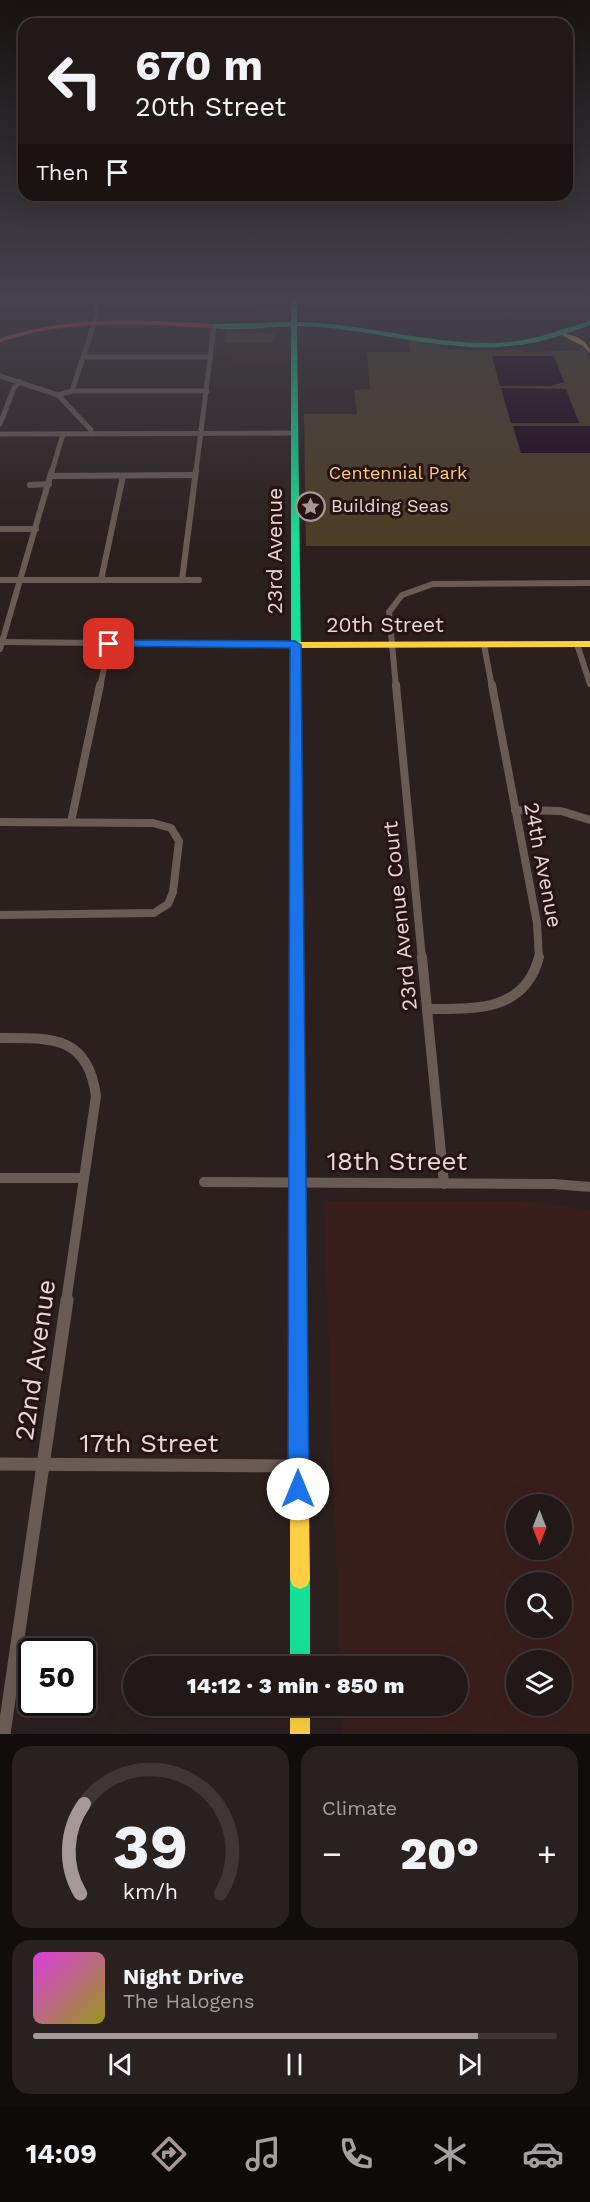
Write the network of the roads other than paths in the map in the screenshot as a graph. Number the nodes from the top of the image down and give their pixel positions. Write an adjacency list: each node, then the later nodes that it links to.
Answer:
1 (16, 381): 5 (street)
2 (75, 381): 6 (street)
3 (208, 381): 7 (street)
4 (294, 381): 10 (main road, 23rd Avenue)
5 (20, 382): 8 (street); 9 (street)
6 (72, 391): 7 (street); 8 (street)
7 (207, 391): 14 (street)
8 (58, 395): 13 (street)
9 (0, 424)
10 (294, 433): 14 (street); 32 (main road, 23rd Avenue)
11 (0, 434): 12 (street)
12 (63, 434): 13 (street); 16 (street)
13 (91, 434): 14 (street)
14 (201, 434): 15 (street)
15 (194, 475): 17 (street); 25 (street)
16 (51, 476): 17 (street); 18 (street)
17 (123, 476): 24 (street)
18 (48, 484): 19 (street); 21 (street)
19 (30, 485)
20 (0, 529): 21 (street)
21 (36, 529): 23 (street)
22 (0, 580): 23 (street)
23 (21, 580): 24 (street); 28 (street)
24 (101, 580): 25 (street)
25 (182, 580): 26 (street)
26 (199, 580)
27 (590, 583): 33 (street)
28 (1, 644): 29 (street, 20th Street)
29 (109, 644): 32 (street, 20th Street); 39 (street)
30 (577, 644): 31 (main road, 20th Street); 34 (main road, 20th Street); 35 (street)
31 (590, 644)
32 (295, 645): 33 (main road, 20th Street); 46 (main road, 23rd Avenue)
33 (391, 645): 34 (main road, 20th Street); 41 (street, 23rd Avenue Court)
34 (484, 645): 36 (street, 24th Avenue)
35 (590, 684)
36 (514, 810): 37 (street); 41 (street, 24th Avenue)
37 (590, 820)
38 (0, 822): 39 (street)
39 (71, 822): 40 (street)
40 (0, 915)
41 (427, 1009): 47 (street, 23rd Avenue Court)
42 (0, 1038): 44 (street, 22nd Avenue)
43 (0, 1178): 44 (street)
44 (84, 1178): 50 (street, 22nd Avenue)
45 (204, 1182): 46 (street, 18th Street)
46 (297, 1183): 47 (street, 18th Street); 51 (main road, 23rd Avenue)
47 (444, 1184): 48 (street, 18th Street)
48 (590, 1187)
49 (0, 1464): 50 (street, 17th Street)
50 (43, 1465): 51 (street, 17th Street); 54 (street, 22nd Avenue)
51 (298, 1466): 52 (main road, 23rd Avenue)
52 (300, 1656)
53 (300, 1716): 55 (main road)
54 (4, 1734)
55 (300, 1734)

